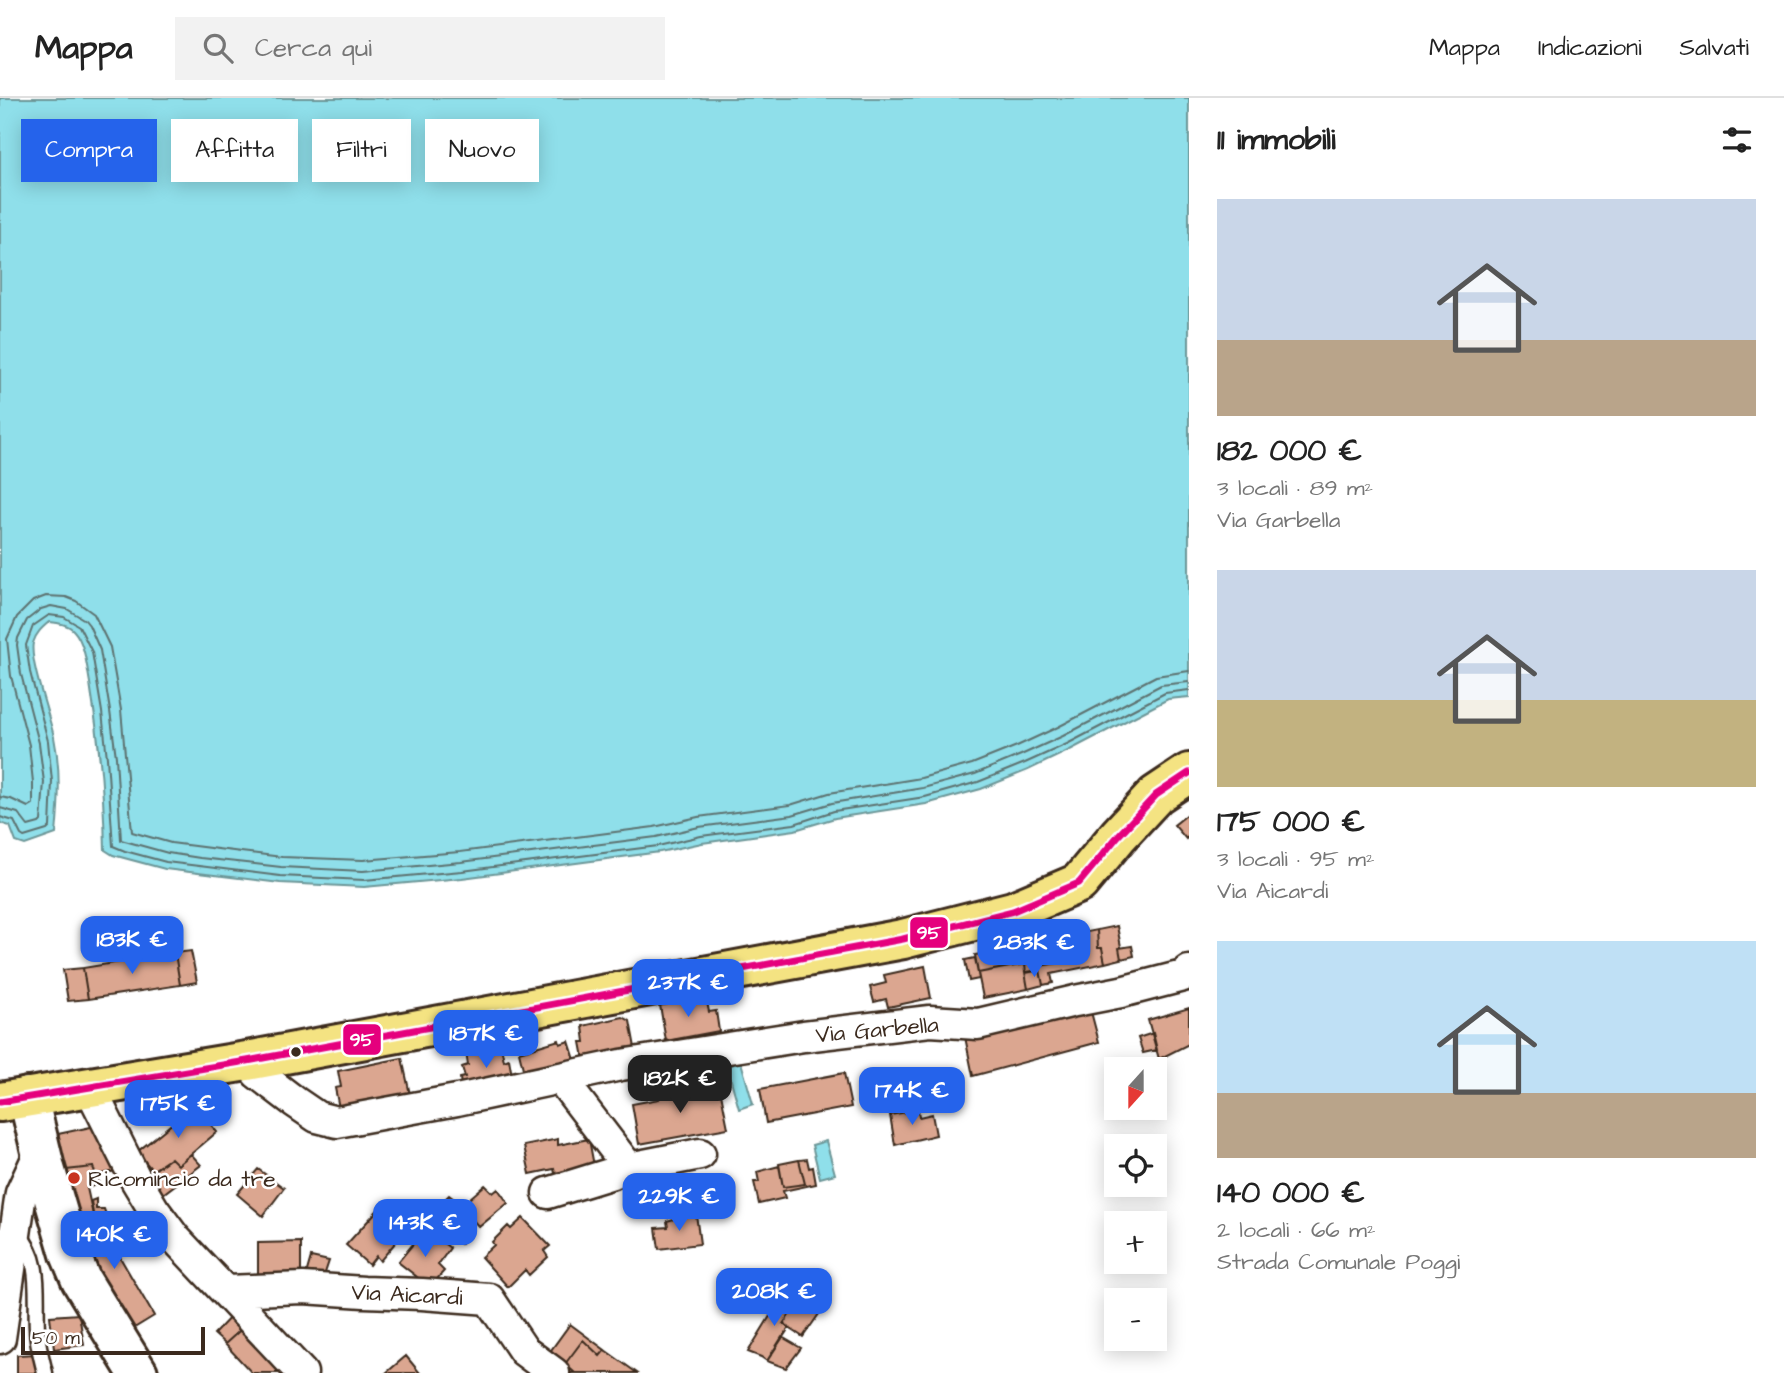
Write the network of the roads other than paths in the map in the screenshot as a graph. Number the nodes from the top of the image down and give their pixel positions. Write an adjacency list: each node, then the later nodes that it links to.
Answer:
1 (1189, 773): 3 (main road)
2 (1189, 971): 4 (street, Via Garbella)
3 (247, 1060): 4 (street, Via Garbella); 5 (main road)
4 (561, 1079): 9 (street)
5 (89, 1086): 6 (main road); 12 (street)
6 (11, 1100): 7 (main road)
7 (41, 1150): 11 (street); 15 (main road)
8 (700, 1154): 9 (street)
9 (629, 1168): 10 (street)
10 (548, 1193)
11 (15, 1231): 13 (street); 14 (lane)
12 (227, 1292): 16 (street); 17 (street, Via Aicardi)
13 (0, 1338)
14 (45, 1373)
15 (138, 1373)
16 (302, 1373)
17 (554, 1373)

